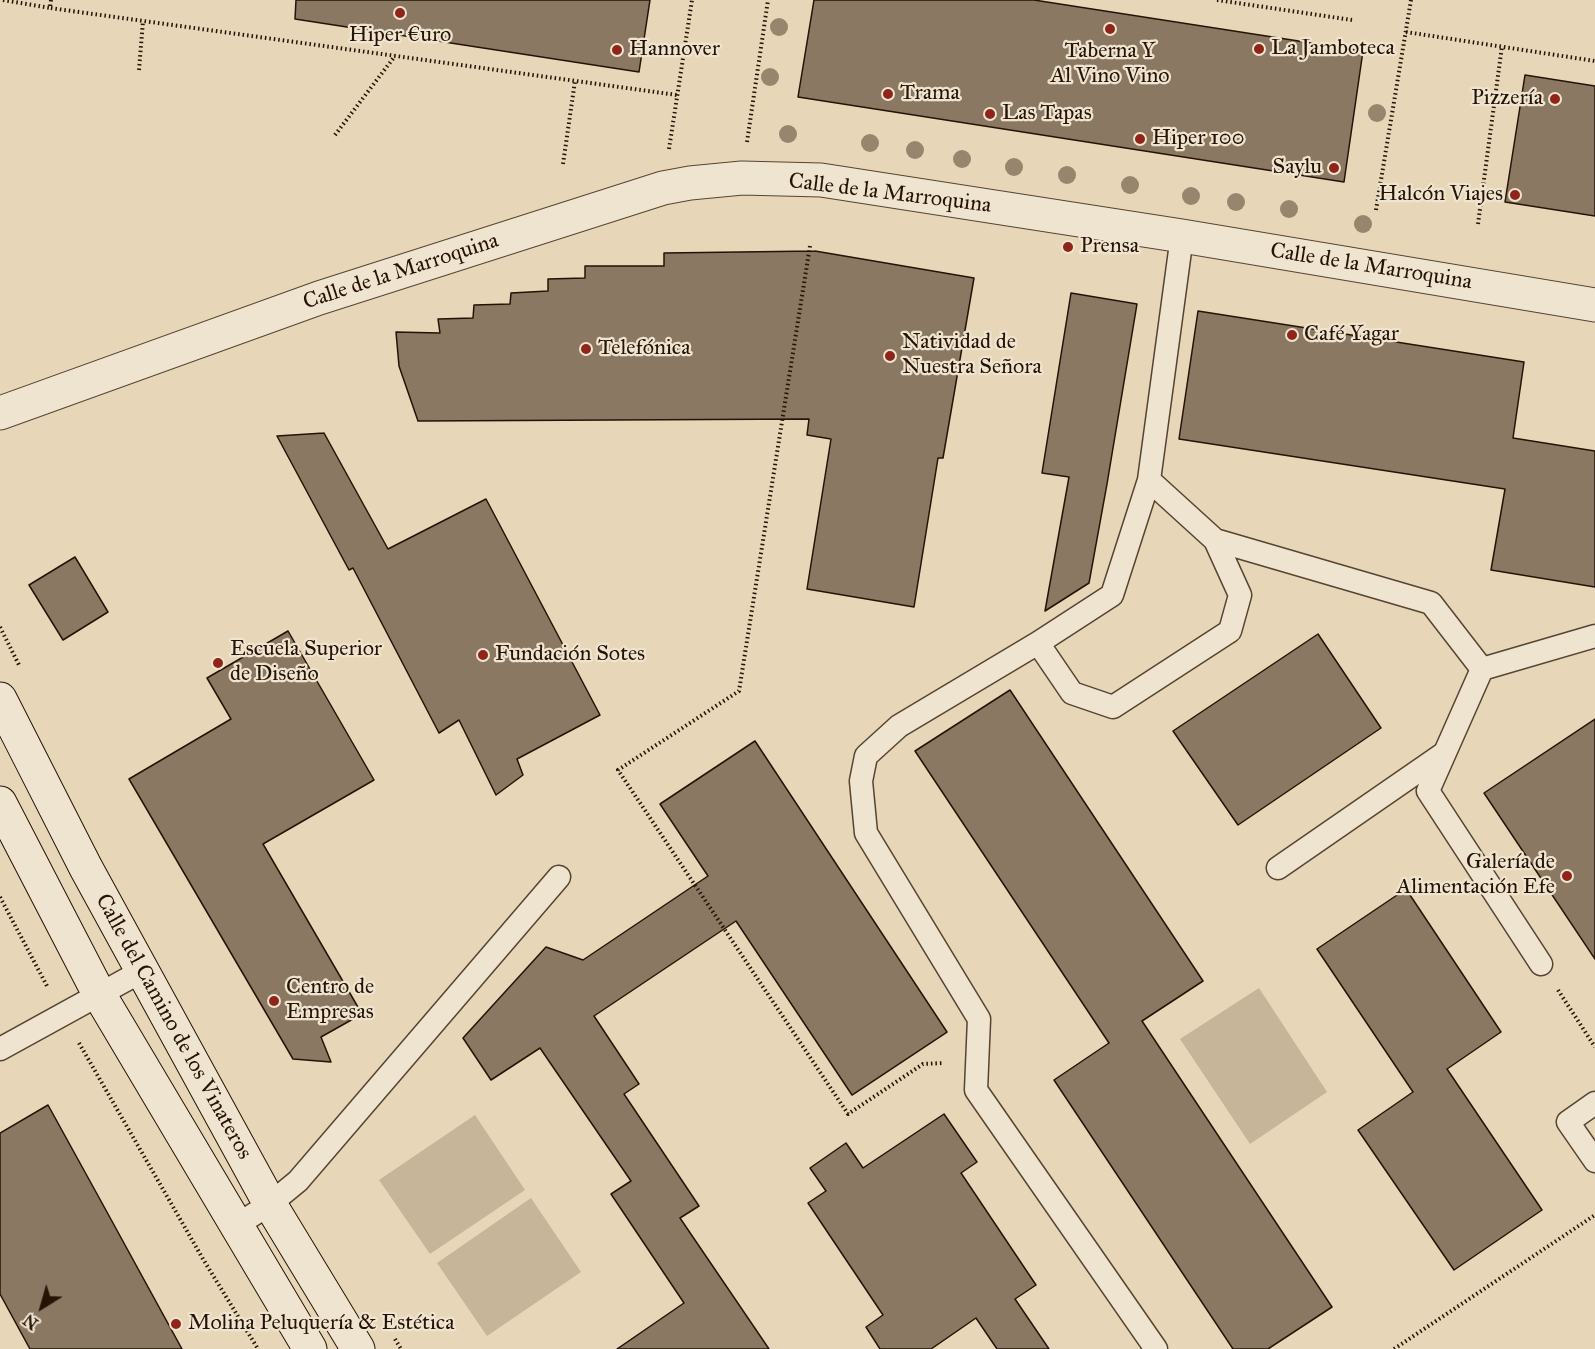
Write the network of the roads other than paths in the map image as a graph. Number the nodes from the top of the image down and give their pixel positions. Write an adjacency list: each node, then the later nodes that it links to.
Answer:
1 (1182, 236): 2 (street, Calle de la Marroquina); 3 (street, Calle de la Marroquina); 4 (lane)
2 (1595, 304)
3 (0, 413)
4 (1149, 480): 5 (lane); 7 (lane)
5 (1215, 540): 7 (lane); 8 (lane)
6 (1595, 636): 8 (lane)
7 (1038, 643): 24 (lane)
8 (1482, 669): 10 (lane)
9 (0, 699): 15 (street, Calle del Camino de los Vinateros)
10 (1443, 754): 12 (lane); 14 (lane)
11 (0, 802): 16 (street, Calle del Camino de los Vinateros)
12 (1278, 868)
13 (559, 877): 20 (lane)
14 (1541, 964)
15 (142, 971): 16 (lane); 20 (street, Calle del Camino de los Vinateros)
16 (99, 994): 17 (lane); 21 (street, Calle del Camino de los Vinateros)
17 (0, 1049)
18 (1595, 1103): 19 (lane)
19 (1595, 1161)
20 (270, 1204): 21 (lane); 23 (street, Calle del Camino de los Vinateros)
21 (237, 1225): 22 (street, Calle del Camino de los Vinateros)
22 (310, 1349)
23 (358, 1349)
24 (1155, 1349)

